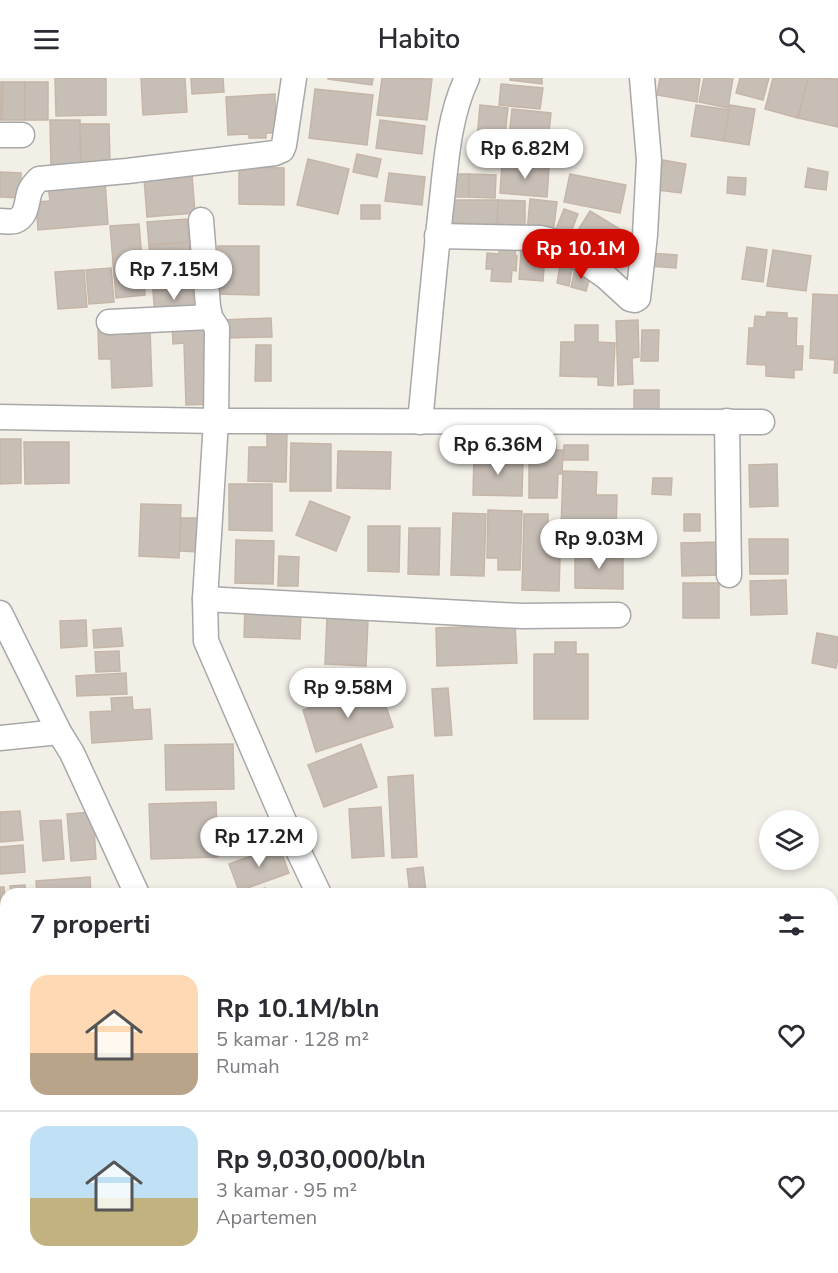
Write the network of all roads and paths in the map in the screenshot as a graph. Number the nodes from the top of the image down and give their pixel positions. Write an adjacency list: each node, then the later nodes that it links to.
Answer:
1 (294, 78): 5 (street)
2 (466, 78): 6 (street)
3 (642, 78): 6 (street)
4 (201, 220): 7 (street)
5 (0, 221)
6 (437, 236): 12 (street)
7 (210, 317): 8 (street); 10 (street)
8 (109, 322)
9 (0, 417): 10 (street)
10 (216, 421): 12 (street); 15 (street)
11 (727, 421): 12 (street); 13 (street); 14 (street)
12 (420, 422)
13 (762, 422)
14 (729, 575)
15 (205, 599): 17 (street); 21 (street)
16 (0, 613): 18 (street)
17 (618, 615)
18 (59, 732): 19 (street); 20 (street)
19 (0, 738)
20 (134, 888)
21 (316, 888)

